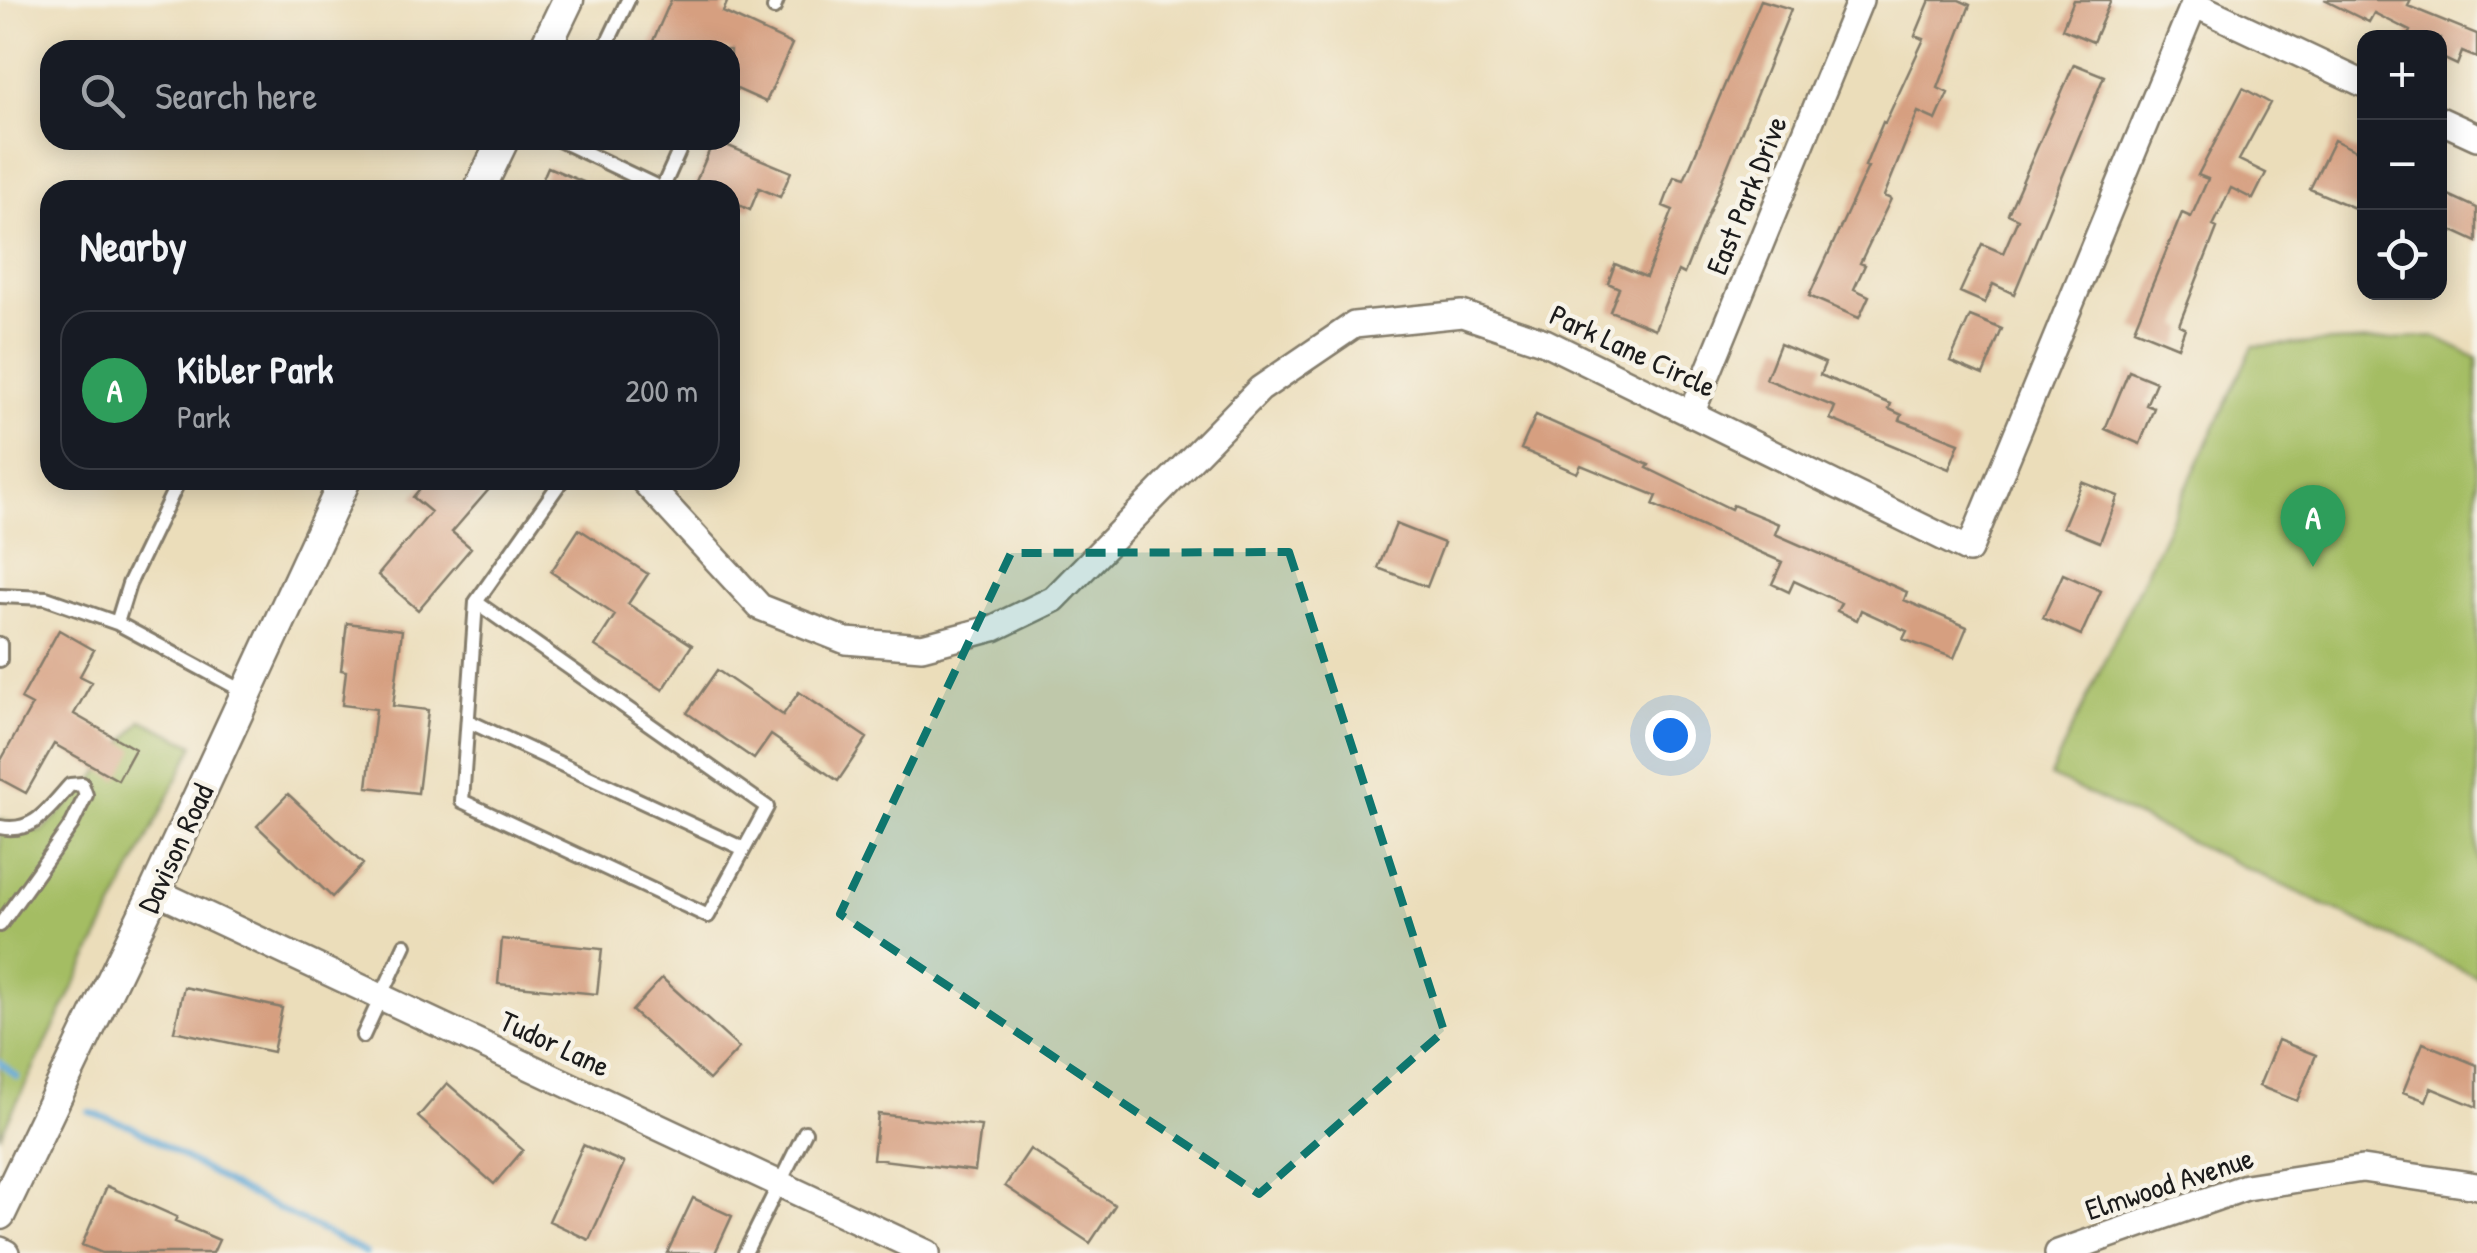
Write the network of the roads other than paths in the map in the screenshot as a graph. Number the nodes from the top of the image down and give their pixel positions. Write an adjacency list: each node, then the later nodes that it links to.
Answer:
1 (568, 0): 4 (street)
2 (628, 0): 5 (lane)
3 (1860, 0): 15 (street, East Park Drive)
4 (549, 40)
5 (609, 40)
6 (2357, 81): 15 (street, Park Lane Circle)
7 (2447, 123): 8 (street)
8 (2477, 137)
9 (498, 150): 12 (street)
10 (580, 150): 13 (lane)
11 (680, 150): 14 (lane)
12 (485, 180)
13 (643, 180)
14 (666, 180)
15 (1692, 414): 19 (street, Park Lane Circle)
16 (173, 490): 22 (lane)
17 (340, 490): 25 (street, Davison Road)
18 (555, 490): 21 (lane)
19 (652, 490)
20 (0, 596): 22 (lane)
21 (476, 602): 26 (lane); 28 (lane)
22 (117, 623): 25 (lane)
23 (0, 644): 24 (lane)
24 (0, 660)
25 (247, 694): 29 (street, Davison Road)
26 (468, 721): 28 (lane); 28 (lane)
27 (0, 827): 30 (lane)
28 (744, 849)
29 (155, 892): 32 (street, Tudor Lane); 37 (street, Davison Road)
30 (0, 925)
31 (405, 945): 32 (lane)
32 (381, 997): 33 (lane); 35 (street, Tudor Lane)
33 (363, 1036)
34 (805, 1132): 35 (lane)
35 (779, 1184): 38 (lane); 39 (street, Tudor Lane)
36 (2477, 1186): 40 (street, Elmwood Avenue)
37 (0, 1214)
38 (745, 1253)
39 (926, 1253)
40 (2059, 1253)

